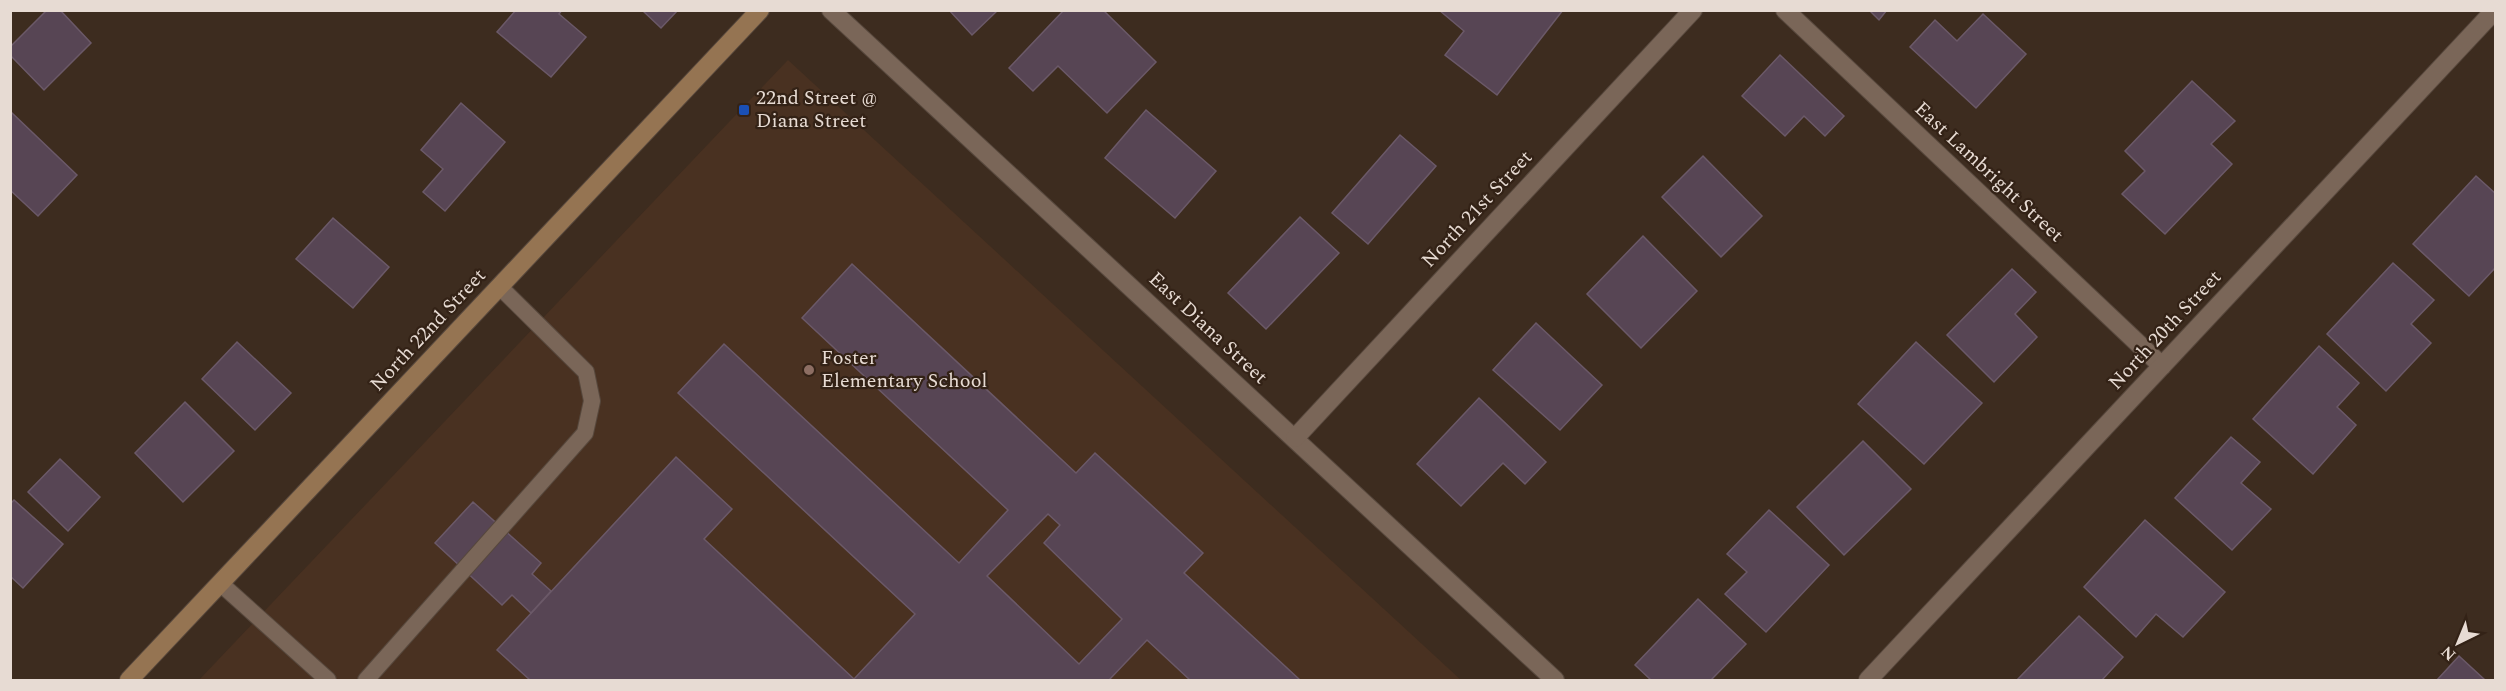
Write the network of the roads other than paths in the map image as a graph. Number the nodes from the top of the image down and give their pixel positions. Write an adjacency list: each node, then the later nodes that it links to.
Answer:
1 (760, 10): 6 (street, North 22nd Street)
2 (831, 10): 8 (street, East Diana Street)
3 (1693, 10): 8 (street, North 21st Street)
4 (1785, 10): 7 (street, East Lambright Street)
5 (2495, 10): 7 (street, North 20th Street)
6 (500, 287): 9 (street, North 22nd Street); 12 (lane)
7 (2162, 366): 14 (street, North 20th Street)
8 (1295, 438): 13 (street, East Diana Street)
9 (220, 583): 10 (street, North 22nd Street); 11 (lane)
10 (129, 681)
11 (328, 681)
12 (366, 681)
13 (1555, 681)
14 (1868, 681)

